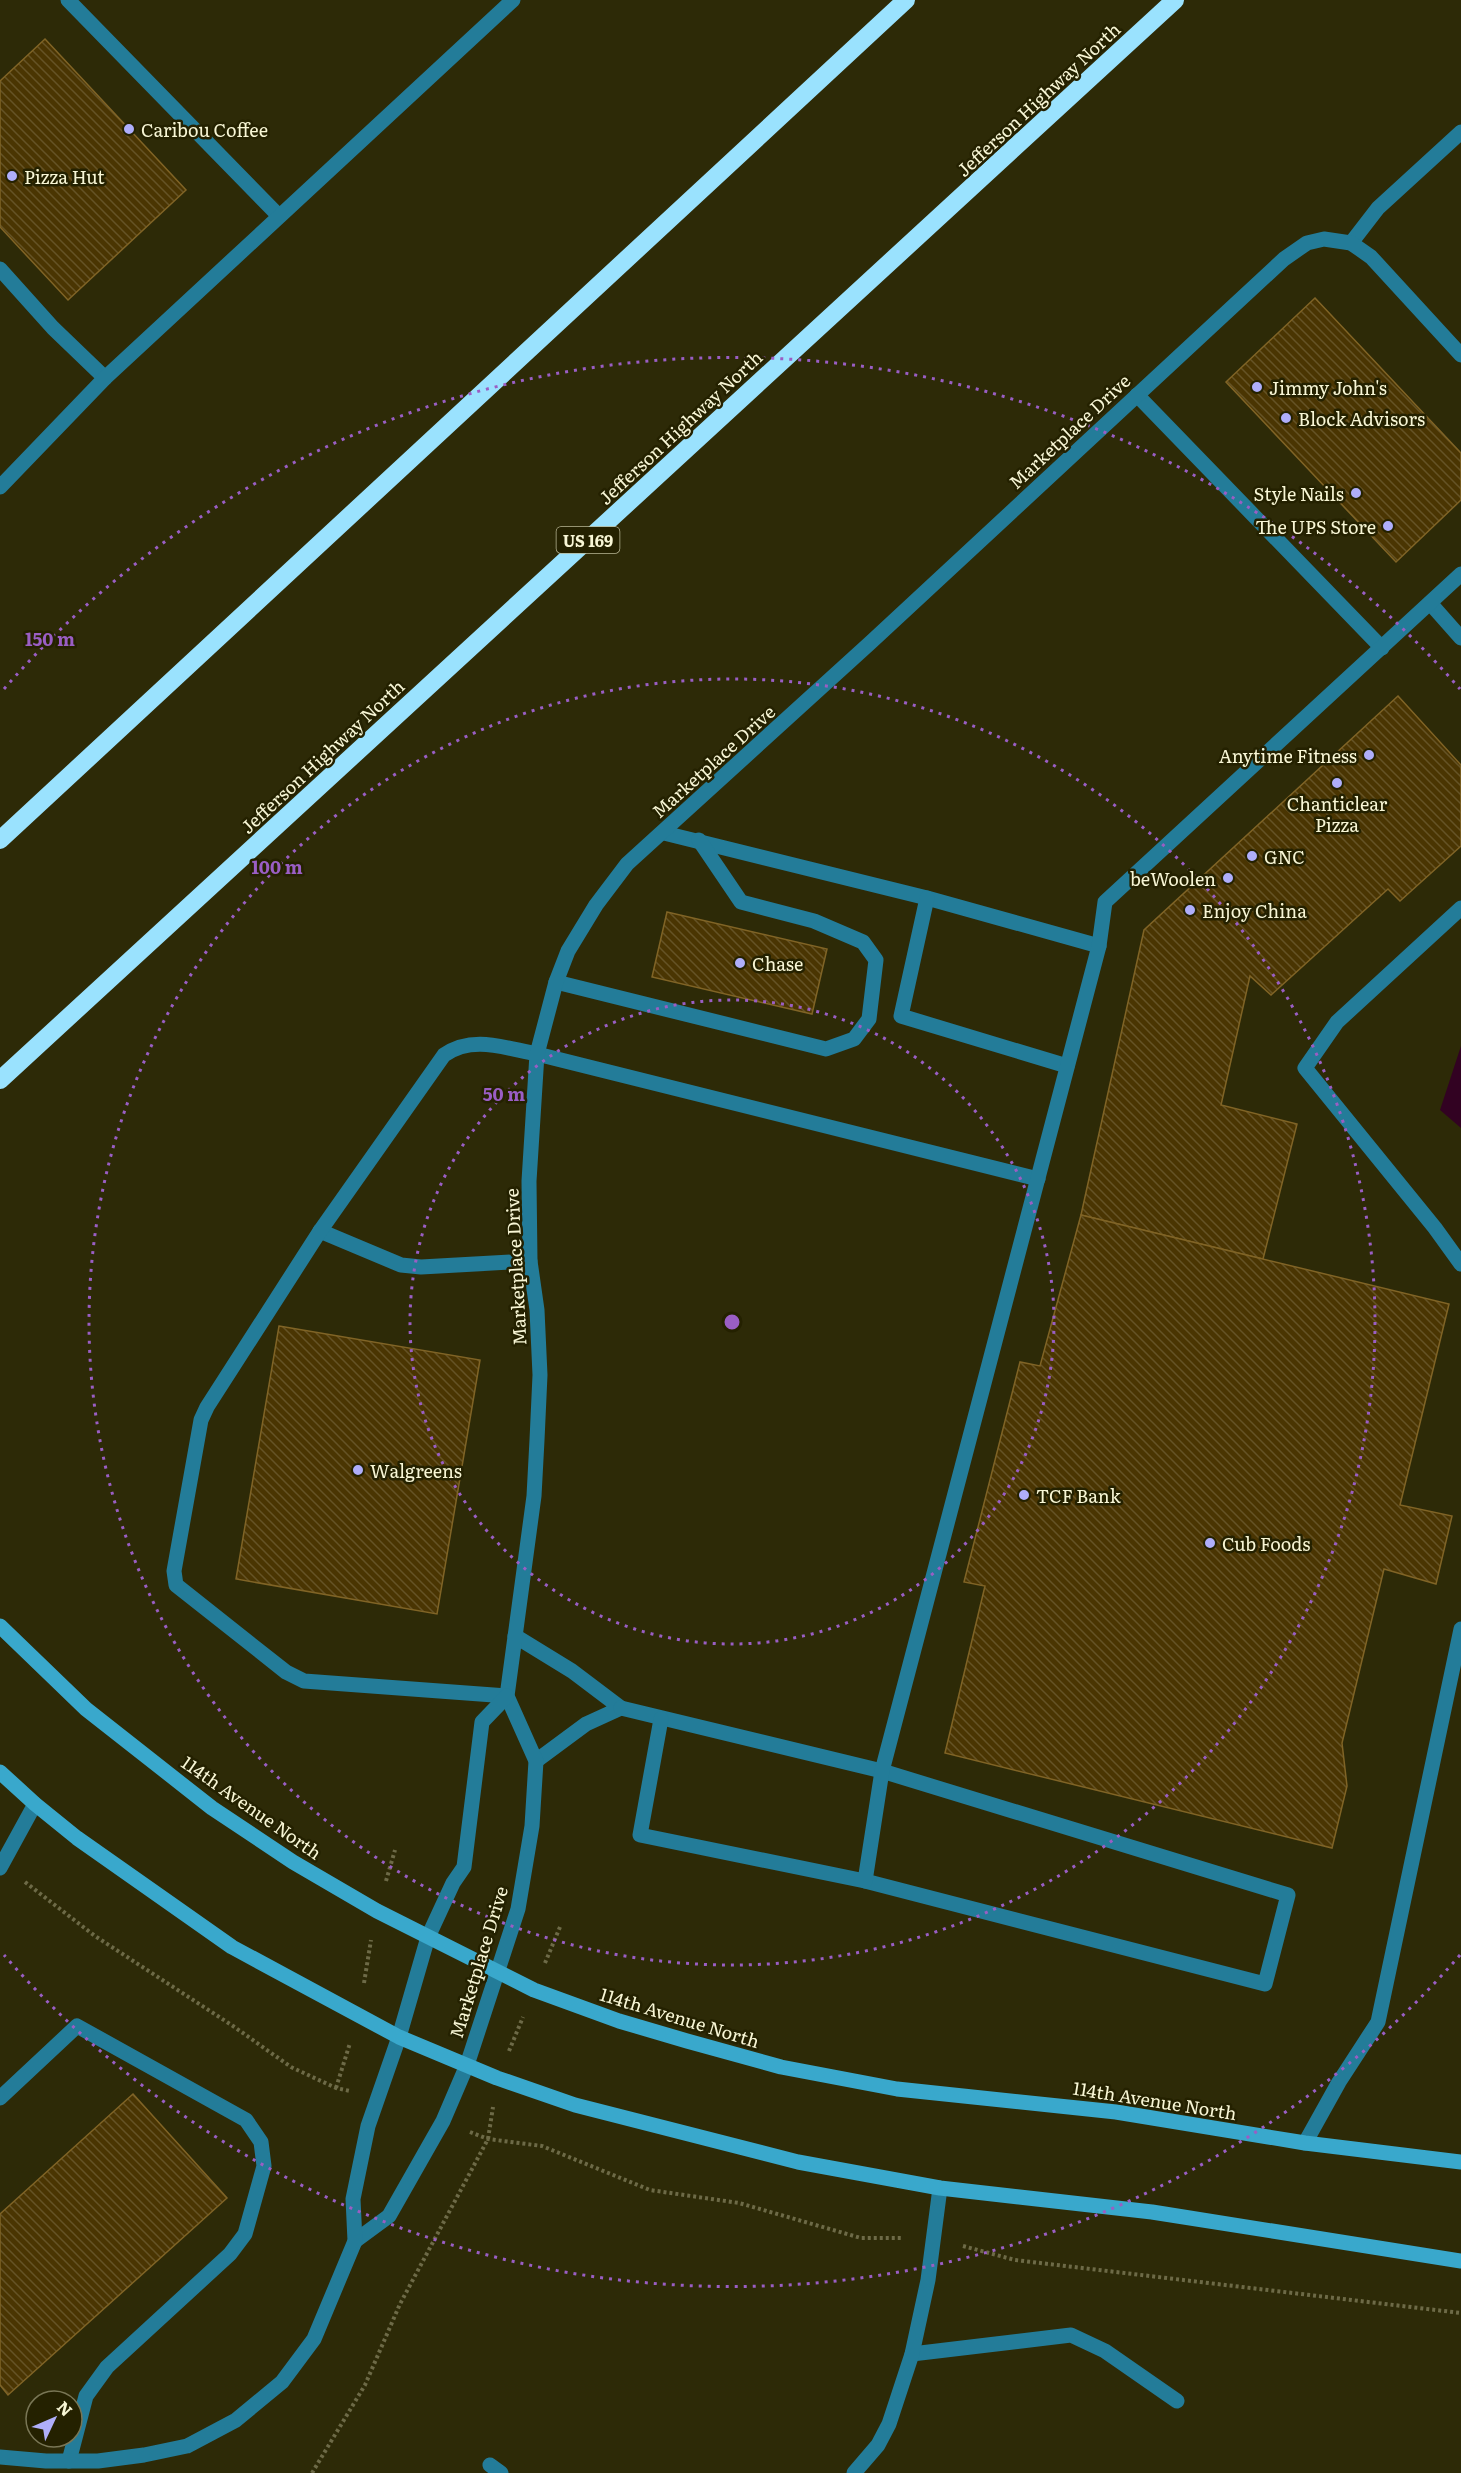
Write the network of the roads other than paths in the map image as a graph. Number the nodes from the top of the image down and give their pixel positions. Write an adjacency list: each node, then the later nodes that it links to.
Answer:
1 (68, 0): 6 (street)
2 (513, 0): 6 (street)
3 (906, 0): 18 (highway)
4 (1175, 0): 26 (highway, Jefferson Highway North / US 169)
5 (1461, 132): 7 (street)
6 (279, 216): 10 (street)
7 (1351, 243): 9 (street); 11 (street, Marketplace Drive)
8 (0, 269): 10 (street)
9 (1461, 355)
10 (105, 378): 12 (street)
11 (1137, 395): 16 (street); 17 (street, Marketplace Drive)
12 (0, 487)
13 (1461, 574): 14 (street)
14 (1430, 603): 15 (street); 16 (street)
15 (1461, 638)
16 (1382, 648): 22 (street)
17 (664, 832): 19 (street); 23 (street, Marketplace Drive)
18 (0, 840)
19 (699, 840): 20 (street); 23 (street)
20 (927, 898): 22 (street); 25 (street)
21 (1461, 908): 30 (street)
22 (1099, 946): 25 (street)
23 (556, 982): 24 (street, Marketplace Drive)
24 (537, 1054): 27 (street); 28 (street); 29 (street, Marketplace Drive)
25 (1067, 1066): 27 (street)
26 (0, 1080)
27 (1038, 1179): 38 (street)
28 (320, 1231): 29 (street); 34 (street)
29 (530, 1261): 33 (street, Marketplace Drive)
30 (1461, 1264)
31 (0, 1626): 43 (street, 114th Avenue North)
32 (1461, 1629): 48 (street)
33 (515, 1636): 34 (street, Marketplace Drive); 35 (street)
34 (507, 1696): 37 (street, Marketplace Drive); 43 (street)
35 (621, 1708): 36 (street); 37 (street)
36 (661, 1719): 38 (street); 42 (street)
37 (536, 1761): 44 (street, Marketplace Drive)
38 (882, 1771): 42 (street); 42 (street)
39 (0, 1772): 40 (street)
40 (34, 1804): 41 (street); 45 (street)
41 (2, 1866)
42 (865, 1881)
43 (428, 1937): 44 (street, 114th Avenue North); 45 (street)
44 (499, 1972): 46 (street, Marketplace Drive); 48 (street, 114th Avenue North)
45 (399, 2037): 46 (street); 51 (street)
46 (467, 2065): 50 (street); 51 (street, Marketplace Drive)
47 (0, 2097): 56 (street)
48 (1305, 2143): 49 (street, 114th Avenue North)
49 (1461, 2162)
50 (940, 2188): 52 (street); 53 (street)
51 (355, 2241): 56 (street)
52 (1461, 2261)
53 (912, 2354): 54 (street); 57 (street)
54 (1177, 2401)
55 (0, 2457): 56 (street)
56 (69, 2461)
57 (854, 2473)

